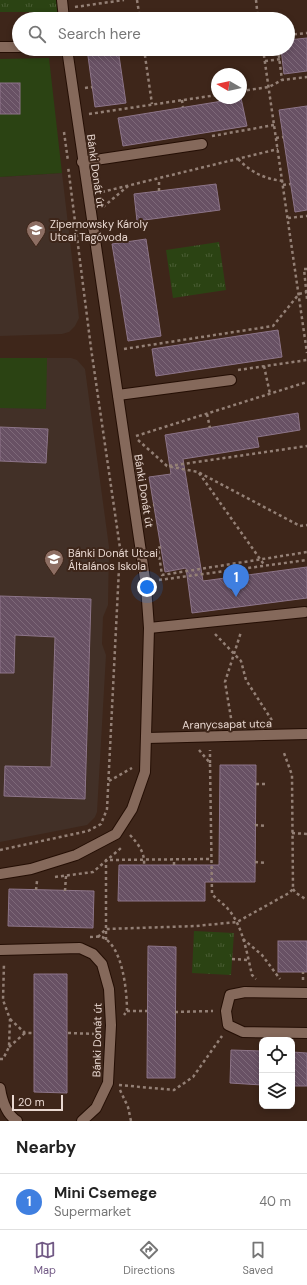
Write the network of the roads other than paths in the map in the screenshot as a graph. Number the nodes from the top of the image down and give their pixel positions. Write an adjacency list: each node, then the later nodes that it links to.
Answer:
1 (62, 0): 2 (street)
2 (63, 12)
3 (0, 47): 4 (street)
4 (12, 49)
5 (68, 56): 7 (street, Bánki Donát út)
6 (203, 140): 7 (street)
7 (82, 162): 9 (street, Bánki Donát út)
8 (231, 376): 9 (street)
9 (118, 395): 11 (street, Bánki Donát út)
10 (305, 612): 11 (street)
11 (150, 628): 13 (street, Bánki Donát út)
12 (307, 734): 13 (street, Aranycsapat utca)
13 (146, 738): 14 (street, Bánki Donát út)
14 (0, 874)
15 (2, 954): 20 (street, Bánki Donát út)
16 (307, 993): 17 (street)
17 (307, 1033)
18 (0, 1088): 19 (street)
19 (17, 1121)
20 (82, 1121)

